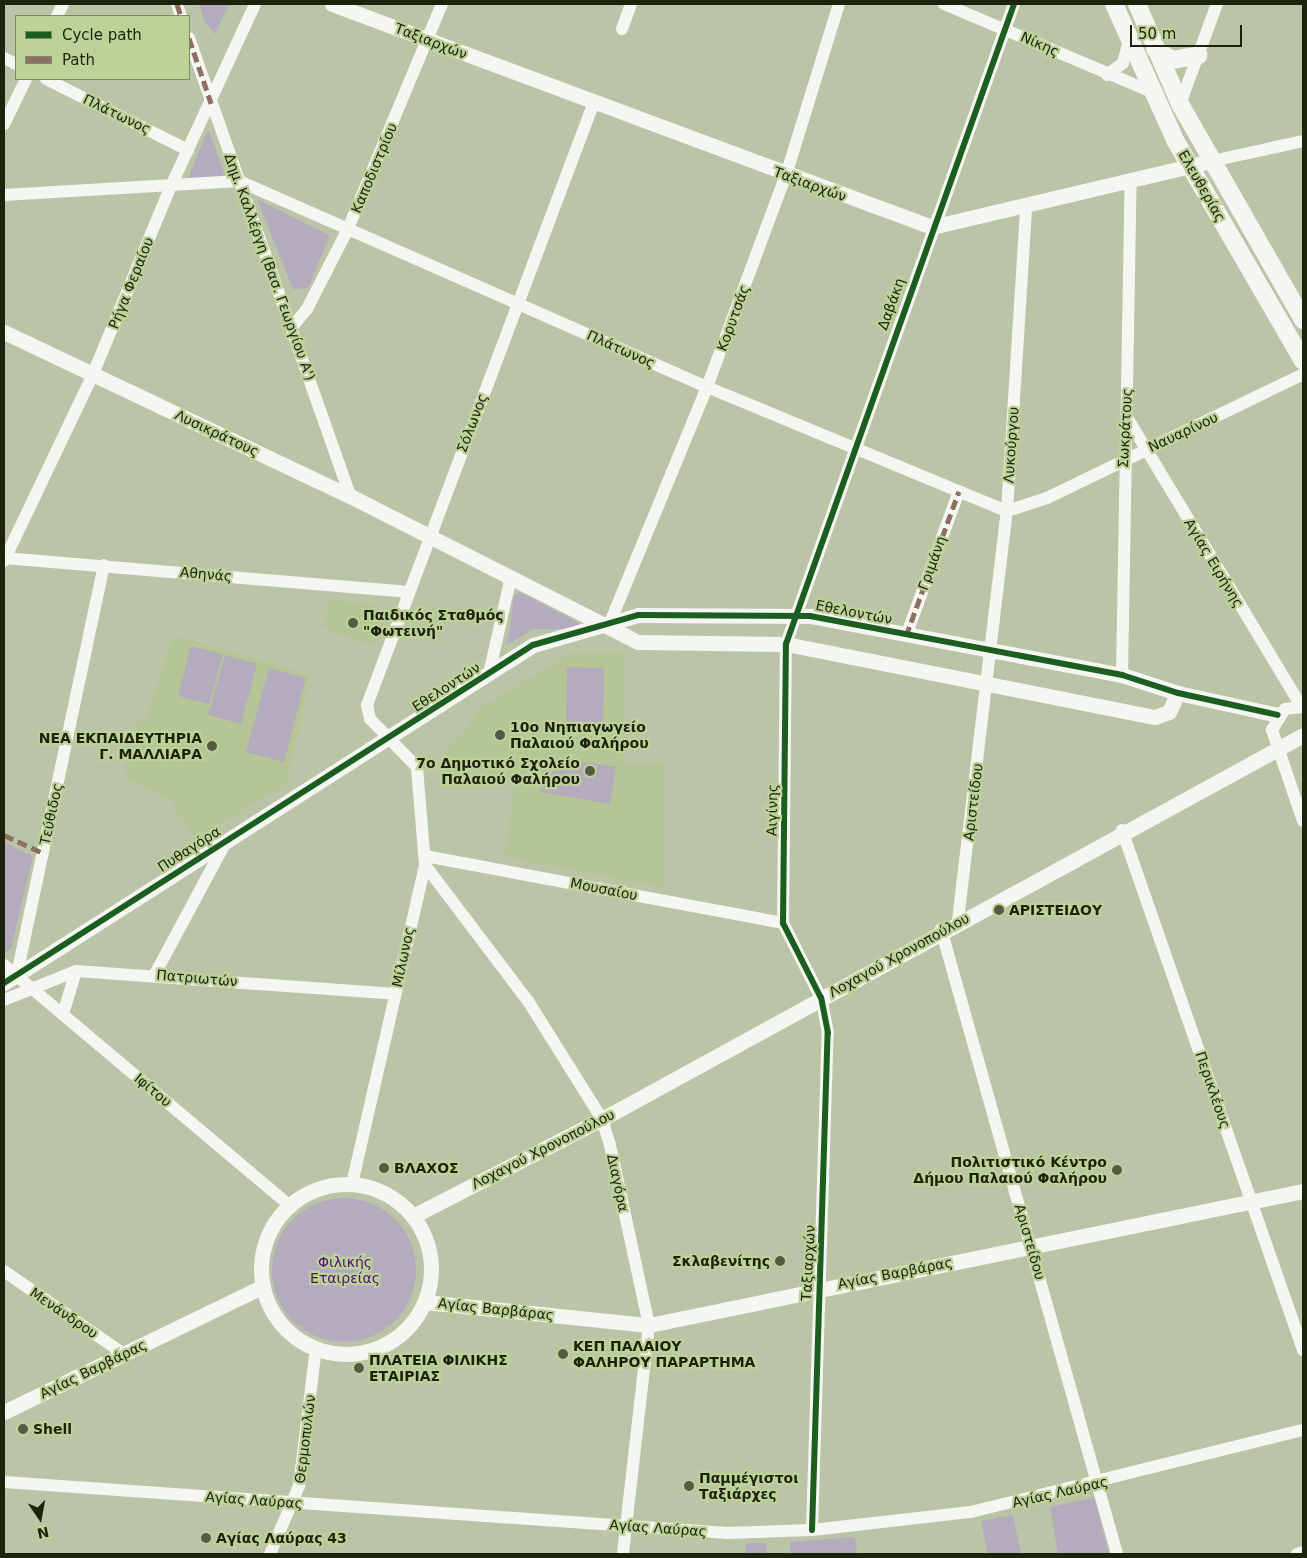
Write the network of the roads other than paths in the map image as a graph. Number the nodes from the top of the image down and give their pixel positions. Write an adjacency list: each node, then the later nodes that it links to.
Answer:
1 (255, 4): 23 (street, Ρήγα Φεραίου)
2 (332, 4): 13 (street, Ταξιαρχών)
3 (442, 4): 13 (street, Καποδιστρίου)
4 (631, 4): 11 (street)
5 (840, 4): 30 (street, Κορυτσάς)
6 (945, 4): 12 (street, Νίκης)
7 (1014, 4): 12 (street, Δαβάκη)
8 (1114, 4): 15 (main road, Ελευθερίας)
9 (1137, 4): 16 (main road, Ελευθερίας)
10 (1217, 4): 17 (street)
11 (622, 29)
12 (1005, 29): 18 (street, Νίκης); 36 (street, Δαβάκη)
13 (427, 39): 22 (street, Ταξιαρχών); 37 (street, Καποδιστρίου)
14 (190, 41): 23 (street, Δημ. Καλλέργη (Βασ. Γεωργίου Α'))
15 (1129, 41): 18 (street); 21 (main road, Ελευθερίας)
16 (1155, 49): 17 (main road); 24 (main road, Ελευθερίας)
17 (1199, 55): 24 (street)
18 (1107, 75): 21 (street, Νίκης)
19 (26, 80): 25 (street)
20 (48, 80): 27 (street, Πλάτωνος)
21 (1150, 91): 29 (main road, Ελευθερίας)
22 (594, 102): 30 (street, Ταξιαρχών); 38 (street, Σόλωνος)
23 (211, 103): 27 (street, Ρήγα Φεραίου); 32 (street, Δημ. Καλλέργη (Βασ. Γεωργίου Α'))
24 (1180, 104): 28 (main road, Ελευθερίας)
25 (4, 124)
26 (1303, 141): 28 (street)
27 (188, 150): 33 (street, Ρήγα Φεραίου)
28 (1212, 161): 29 (street); 39 (main road, Ελευθερίας)
29 (1189, 166): 31 (street); 42 (main road, Ελευθερίας)
30 (786, 175): 36 (street, Ταξιαρχών); 45 (street, Κορυτσάς)
31 (1131, 180): 35 (street); 46 (street, Σωκράτους)
32 (239, 181): 33 (street); 37 (street, Πλάτωνος); 40 (street, Δημ. Καλλέργη (Βασ. Γεωργίου Α'))
33 (171, 186): 34 (street); 43 (street, Ρήγα Φεραίου)
34 (4, 195)
35 (1026, 206): 36 (street); 52 (street, Λυκούργου)
36 (932, 227): 47 (street, Δαβάκη)
37 (347, 231): 38 (street, Πλάτωνος); 40 (street, Καποδιστρίου)
38 (517, 304): 45 (street, Πλάτωνος); 53 (street, Σόλωνος)
39 (1303, 320)
40 (293, 326): 51 (street, Δημ. Καλλέργη (Βασ. Γεωργίου Α'))
41 (8, 337): 43 (street, Λυσικράτους)
42 (1303, 361)
43 (93, 374): 51 (street, Λυσικράτους); 54 (street, Ρήγα Φεραίου)
44 (1303, 374): 48 (street, Ναυαρίνου)
45 (707, 387): 47 (street, Πλάτωνος); 59 (street, Κορυτσάς)
46 (1128, 418): 48 (street, Αγίας Ειρήνης); 49 (street, Σωκράτους)
47 (853, 446): 50 (street, Πλάτωνος); 58 (street, Δαβάκη)
48 (1145, 450): 49 (street, Ναυαρίνου); 67 (street, Αγίας Ειρήνης)
49 (1123, 460): 52 (street, Ναυαρίνου); 64 (street, Σωκράτους)
50 (959, 491): 52 (street, Πλάτωνος); 60 (street, Γριμάνη)
51 (350, 496): 53 (street, Λυσικράτους)
52 (1007, 511): 62 (street, Λυκούργου)
53 (429, 535): 56 (street); 57 (street, Σόλωνος)
54 (4, 559): 55 (street, Αθηνάς)
55 (104, 565): 57 (street, Αθηνάς); 81 (street, Τεύθιδος)
56 (511, 576): 59 (street); 63 (street, Εθελοντών)
57 (407, 592): 70 (street, Σόλωνος)
58 (796, 615): 59 (street, Εθελοντών); 60 (street, Εθελοντών); 61 (street, Αιγίνης)
59 (609, 625): 61 (street); 63 (street, Εθελοντών)
60 (906, 636): 62 (street, Εθελοντών)
61 (786, 644): 65 (street); 77 (street, Αιγίνης)
62 (991, 650): 64 (street, Εθελοντών); 65 (street, Λυκούργου)
63 (489, 674): 70 (street, Εθελοντών)
64 (1122, 675): 66 (street, Εθελοντών)
65 (988, 683): 66 (street); 76 (street, Αριστείδου)
66 (1178, 693): 68 (street, Εθελοντών)
67 (1302, 707): 68 (street)
68 (1278, 714): 71 (street)
69 (1303, 735): 71 (street, Λοχαγού Χρονοπούλου)
70 (390, 740): 74 (street, Πυθαγόρα); 75 (street, Μίλωνος)
71 (1277, 746): 72 (street); 73 (street, Λοχαγού Χρονοπούλου)
72 (1303, 821)
73 (1122, 830): 76 (street, Λοχαγού Χρονοπούλου); 92 (street, Περικλέους)
74 (228, 839): 81 (street, Πυθαγόρα); 82 (street, Πυθαγόρα)
75 (425, 860): 77 (street, Μουσαίου); 85 (street, Μίλωνος); 89 (street, Διαγόρα)
76 (958, 920): 78 (street, Λοχαγού Χρονοπούλου)
77 (782, 923): 86 (street, Αιγίνης)
78 (941, 929): 86 (street, Λοχαγού Χρονοπούλου); 95 (street, Αριστείδου)
79 (4, 965): 81 (street, Ιφίτου)
80 (76, 972): 82 (street, Πατριωτών); 84 (street, Πατριωτών); 88 (street)
81 (17, 974): 83 (street, Πυθαγόρα); 84 (street, Ιφίτου)
82 (155, 974): 85 (street, Πατριωτών)
83 (4, 983)
84 (34, 988): 87 (street, Πατριωτών); 88 (street, Ιφίτου)
85 (395, 994): 90 (street, Μίλωνος)
86 (821, 998): 89 (street, Λοχαγού Χρονοπούλου); 98 (street, Ταξιαρχών)
87 (4, 1000)
88 (63, 1014): 93 (street, Ιφίτου)
89 (602, 1119): 94 (street, Λοχαγού Χρονοπούλου); 100 (street, Διαγόρα)
90 (352, 1184): 93 (street); 94 (street)
91 (1303, 1191): 92 (street, Αγίας Βαρβάρας)
92 (1253, 1202): 95 (street, Αγίας Βαρβάρας); 102 (street, Περικλέους)
93 (289, 1206): 97 (street)
94 (413, 1216): 99 (street)
95 (1031, 1246): 98 (street, Αγίας Βαρβάρας); 107 (street, Αριστείδου)
96 (4, 1272): 103 (street, Μενάνδρου)
97 (263, 1286): 101 (street); 103 (street, Αγίας Βαρβάρας)
98 (819, 1288): 100 (street, Αγίας Βαρβάρας); 110 (street, Ταξιαρχών)
99 (425, 1302): 100 (street, Αγίας Βαρβάρας); 101 (street)
100 (649, 1325): 109 (street, Διαγόρα)
101 (316, 1348): 108 (street, Θερμοπυλών)
102 (1303, 1350)
103 (124, 1354): 104 (street, Αγίας Βαρβάρας)
104 (4, 1412)
105 (1303, 1430): 107 (street, Αγίας Λαύρας)
106 (4, 1482): 108 (street, Αγίας Λαύρας)
107 (1098, 1484): 110 (street, Αγίας Λαύρας); 114 (street, Αριστείδου)
108 (294, 1502): 109 (street, Αγίας Λαύρας); 112 (street, Θερμοπυλών)
109 (626, 1526): 110 (street, Αγίας Λαύρας); 113 (street, Διαγόρα)
110 (812, 1530)
111 (1303, 1552): 115 (street)
112 (270, 1554)
113 (624, 1554)
114 (1117, 1554)
115 (1297, 1554)

